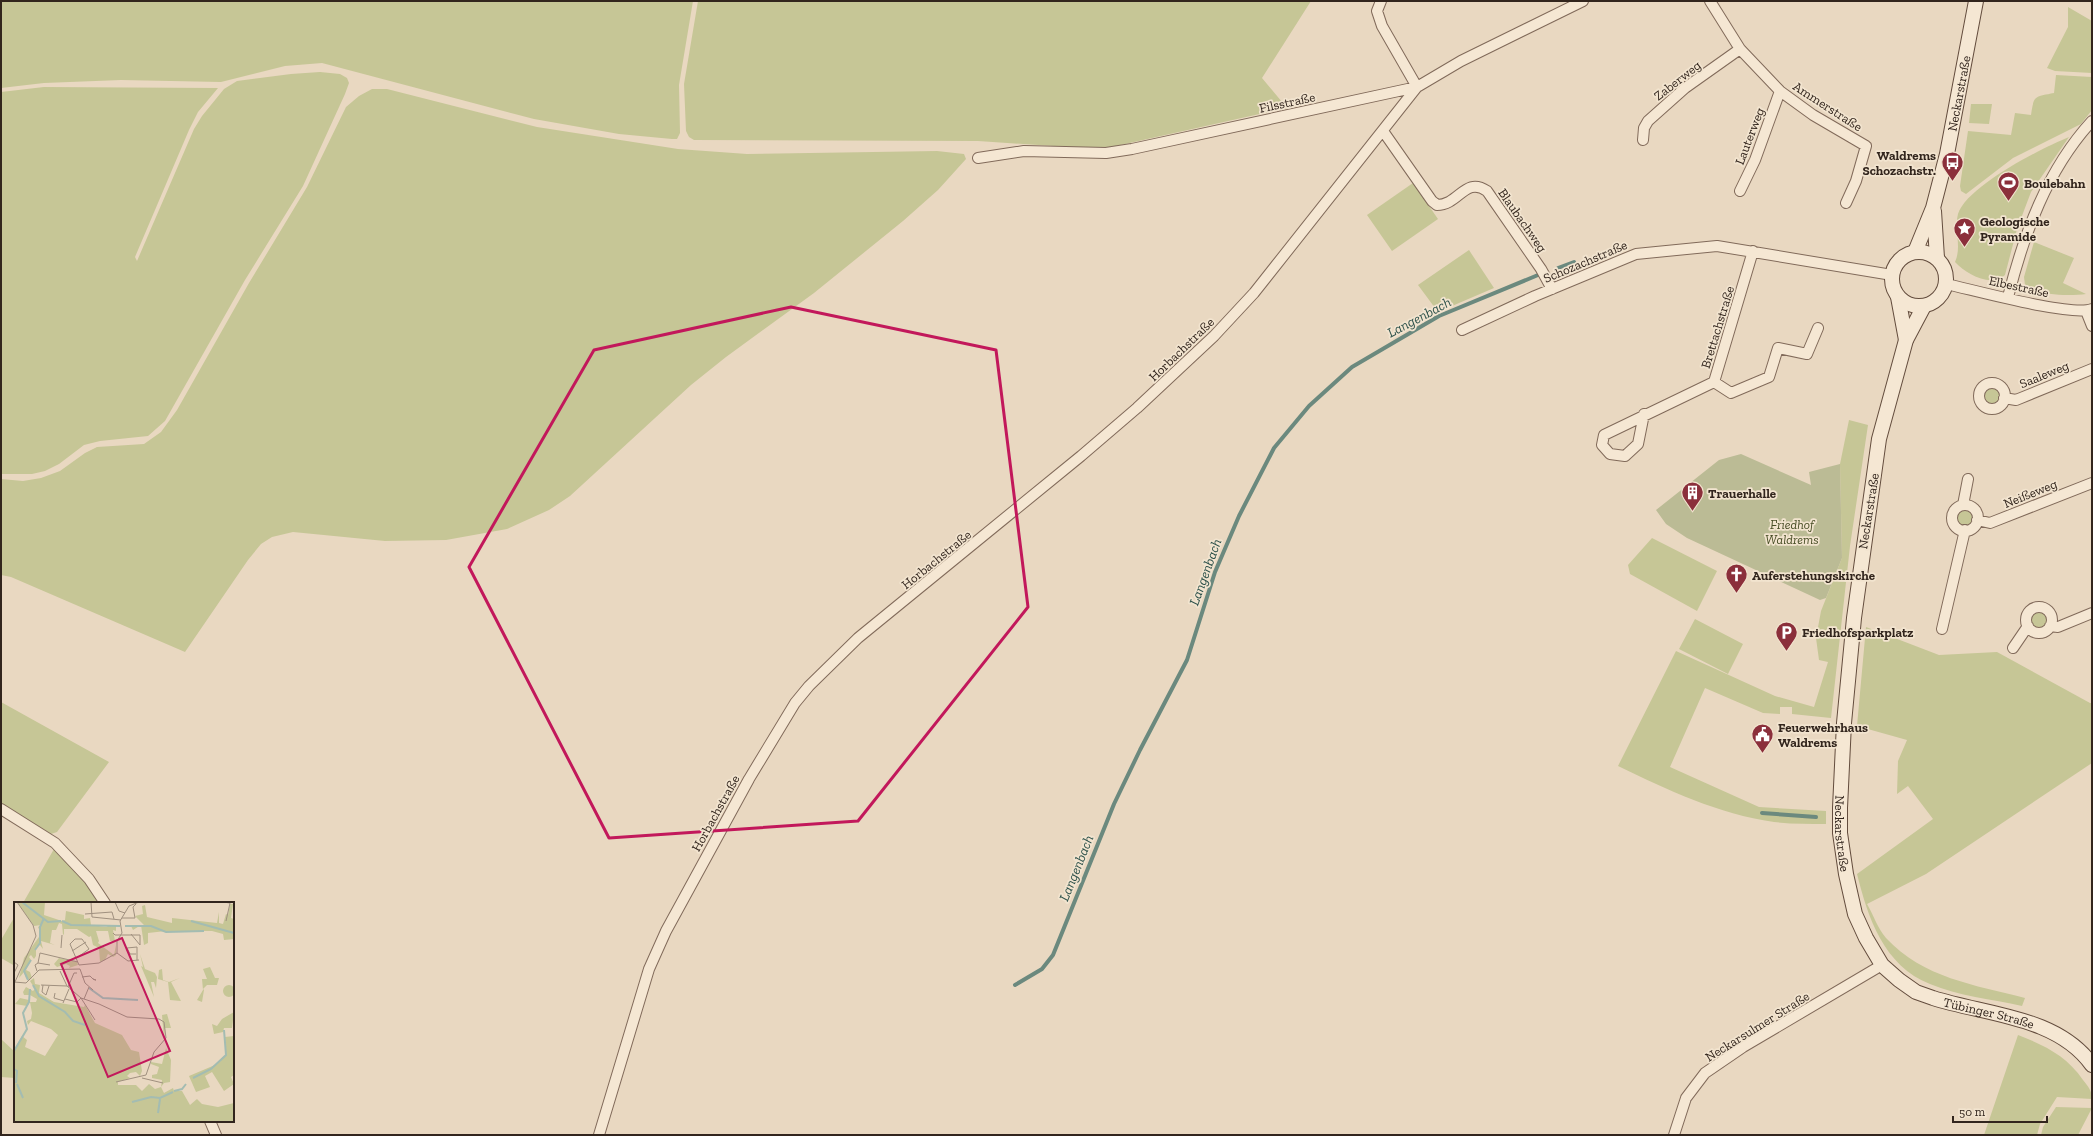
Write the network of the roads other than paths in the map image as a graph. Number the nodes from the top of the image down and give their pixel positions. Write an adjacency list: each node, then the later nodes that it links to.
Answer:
1 (1381, 1): 6 (street)
2 (1583, 1): 6 (street, Filsstraße)
3 (1710, 1): 5 (street, Ammerstraße)
4 (1976, 1): 14 (street, Neckarstraße)
5 (1740, 49): 7 (street, Ammerstraße); 10 (street, Zaberweg)
6 (1417, 87): 9 (street, Horbachstraße); 11 (street, Filsstraße)
7 (1780, 91): 12 (street, Lauterweg); 13 (street, Ammerstraße)
8 (2092, 121): 22 (street)
9 (1383, 130): 20 (street, Blaubachweg); 49 (street, Horbachstraße)
10 (1643, 140)
11 (978, 158)
12 (1740, 191)
13 (1846, 203)
14 (1933, 208): 16 (street, Neckarstraße); 17 (street, Neckarstraße)
15 (1753, 251): 18 (street, Schozachstraße); 20 (street, Schozachstraße); 30 (street, Brettachstraße)
16 (1915, 252): 17 (street); 18 (street)
17 (1937, 258): 19 (street)
18 (1892, 275): 21 (street)
19 (1946, 284): 22 (street, Elbestraße); 23 (street)
20 (1552, 289): 27 (street, Schozachstraße)
21 (1898, 297): 23 (street); 28 (street, Neckarstraße)
22 (2008, 298): 24 (street, Elbestraße)
23 (1924, 306): 28 (street, Neckarstraße)
24 (2089, 310): 25 (street, Elbestraße)
25 (2092, 326)
26 (1818, 328): 30 (street)
27 (1462, 330)
28 (1906, 340): 45 (street, Neckarstraße)
29 (2092, 369): 31 (street, Saaleweg)
30 (1714, 382): 32 (street, Brettachstraße)
31 (2004, 398): 31 (street, Saaleweg)
32 (1644, 414): 32 (street, Brettachstraße)
33 (1968, 479): 35 (street)
34 (2092, 483): 36 (street, Neißeweg)
35 (1963, 505): 36 (street); 37 (street)
36 (1977, 520): 37 (street)
37 (1965, 530): 41 (street)
38 (2092, 613): 40 (street)
39 (2028, 626): 40 (street); 40 (street); 42 (street)
40 (2050, 626)
41 (1942, 629)
42 (2013, 648)
43 (1, 809): 44 (street)
44 (104, 902)
45 (1882, 965): 46 (street, Tübinger Straße); 50 (street, Neckarsulmer Straße)
46 (2092, 1065)
47 (210, 1122): 48 (street)
48 (216, 1135)
49 (599, 1135)
50 (1674, 1135)

